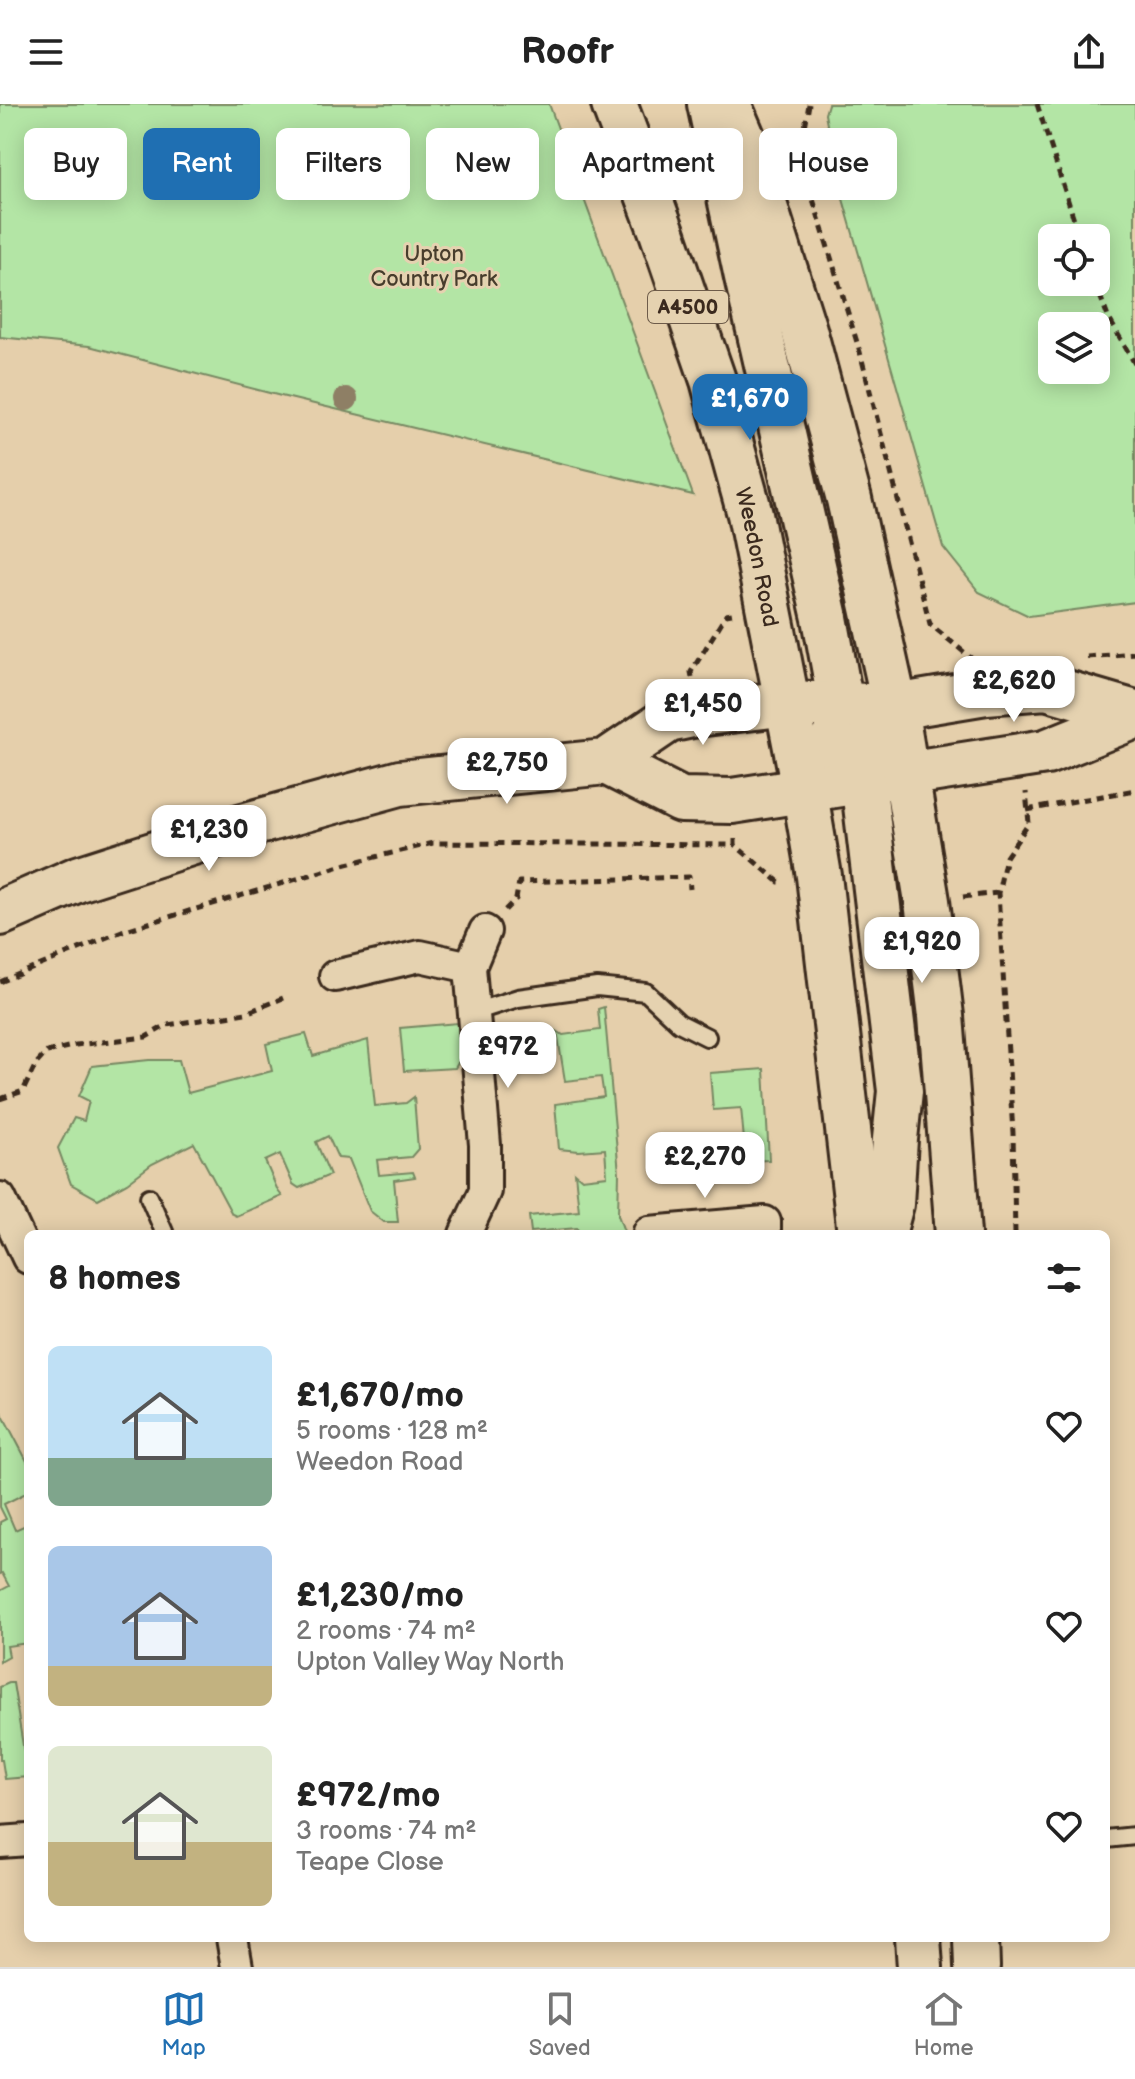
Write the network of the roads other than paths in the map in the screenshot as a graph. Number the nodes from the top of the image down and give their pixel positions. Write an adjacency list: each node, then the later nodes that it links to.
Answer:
1 (614, 104): 4 (main road, Weedon Road / A4500)
2 (710, 104): 5 (main road)
3 (728, 104): 6 (main road)
4 (788, 703): 5 (main road); 8 (main road); 11 (main road, Weedon Road / A4500)
5 (841, 705): 6 (main road); 11 (main road)
6 (895, 707): 7 (main road); 9 (main road); 10 (main road)
7 (1135, 715): 9 (main road)
8 (606, 762): 11 (main road); 12 (main road)
9 (906, 773): 10 (main road); 26 (main road)
10 (863, 780): 11 (main road); 25 (main road)
11 (804, 788): 24 (main road, Weedon Road / A4500)
12 (0, 913)
13 (485, 931): 14 (street)
14 (470, 967): 15 (street); 16 (street)
15 (335, 976)
16 (474, 1012): 17 (lane); 21 (street)
17 (707, 1037)
18 (149, 1197): 20 (lane)
19 (0, 1198): 27 (street)
20 (163, 1230)
21 (467, 1230)
22 (672, 1230): 23 (street)
23 (765, 1230)
24 (860, 1230)
25 (884, 1230)
26 (958, 1230)
27 (24, 1249)
28 (1135, 1836): 29 (lane)
29 (1110, 1839)
30 (24, 1840): 31 (street)
31 (0, 1842)
32 (233, 1942): 35 (street)
33 (918, 1942): 36 (main road)
34 (976, 1942): 37 (main road)
35 (237, 1967)
36 (920, 1967)
37 (977, 1967)

